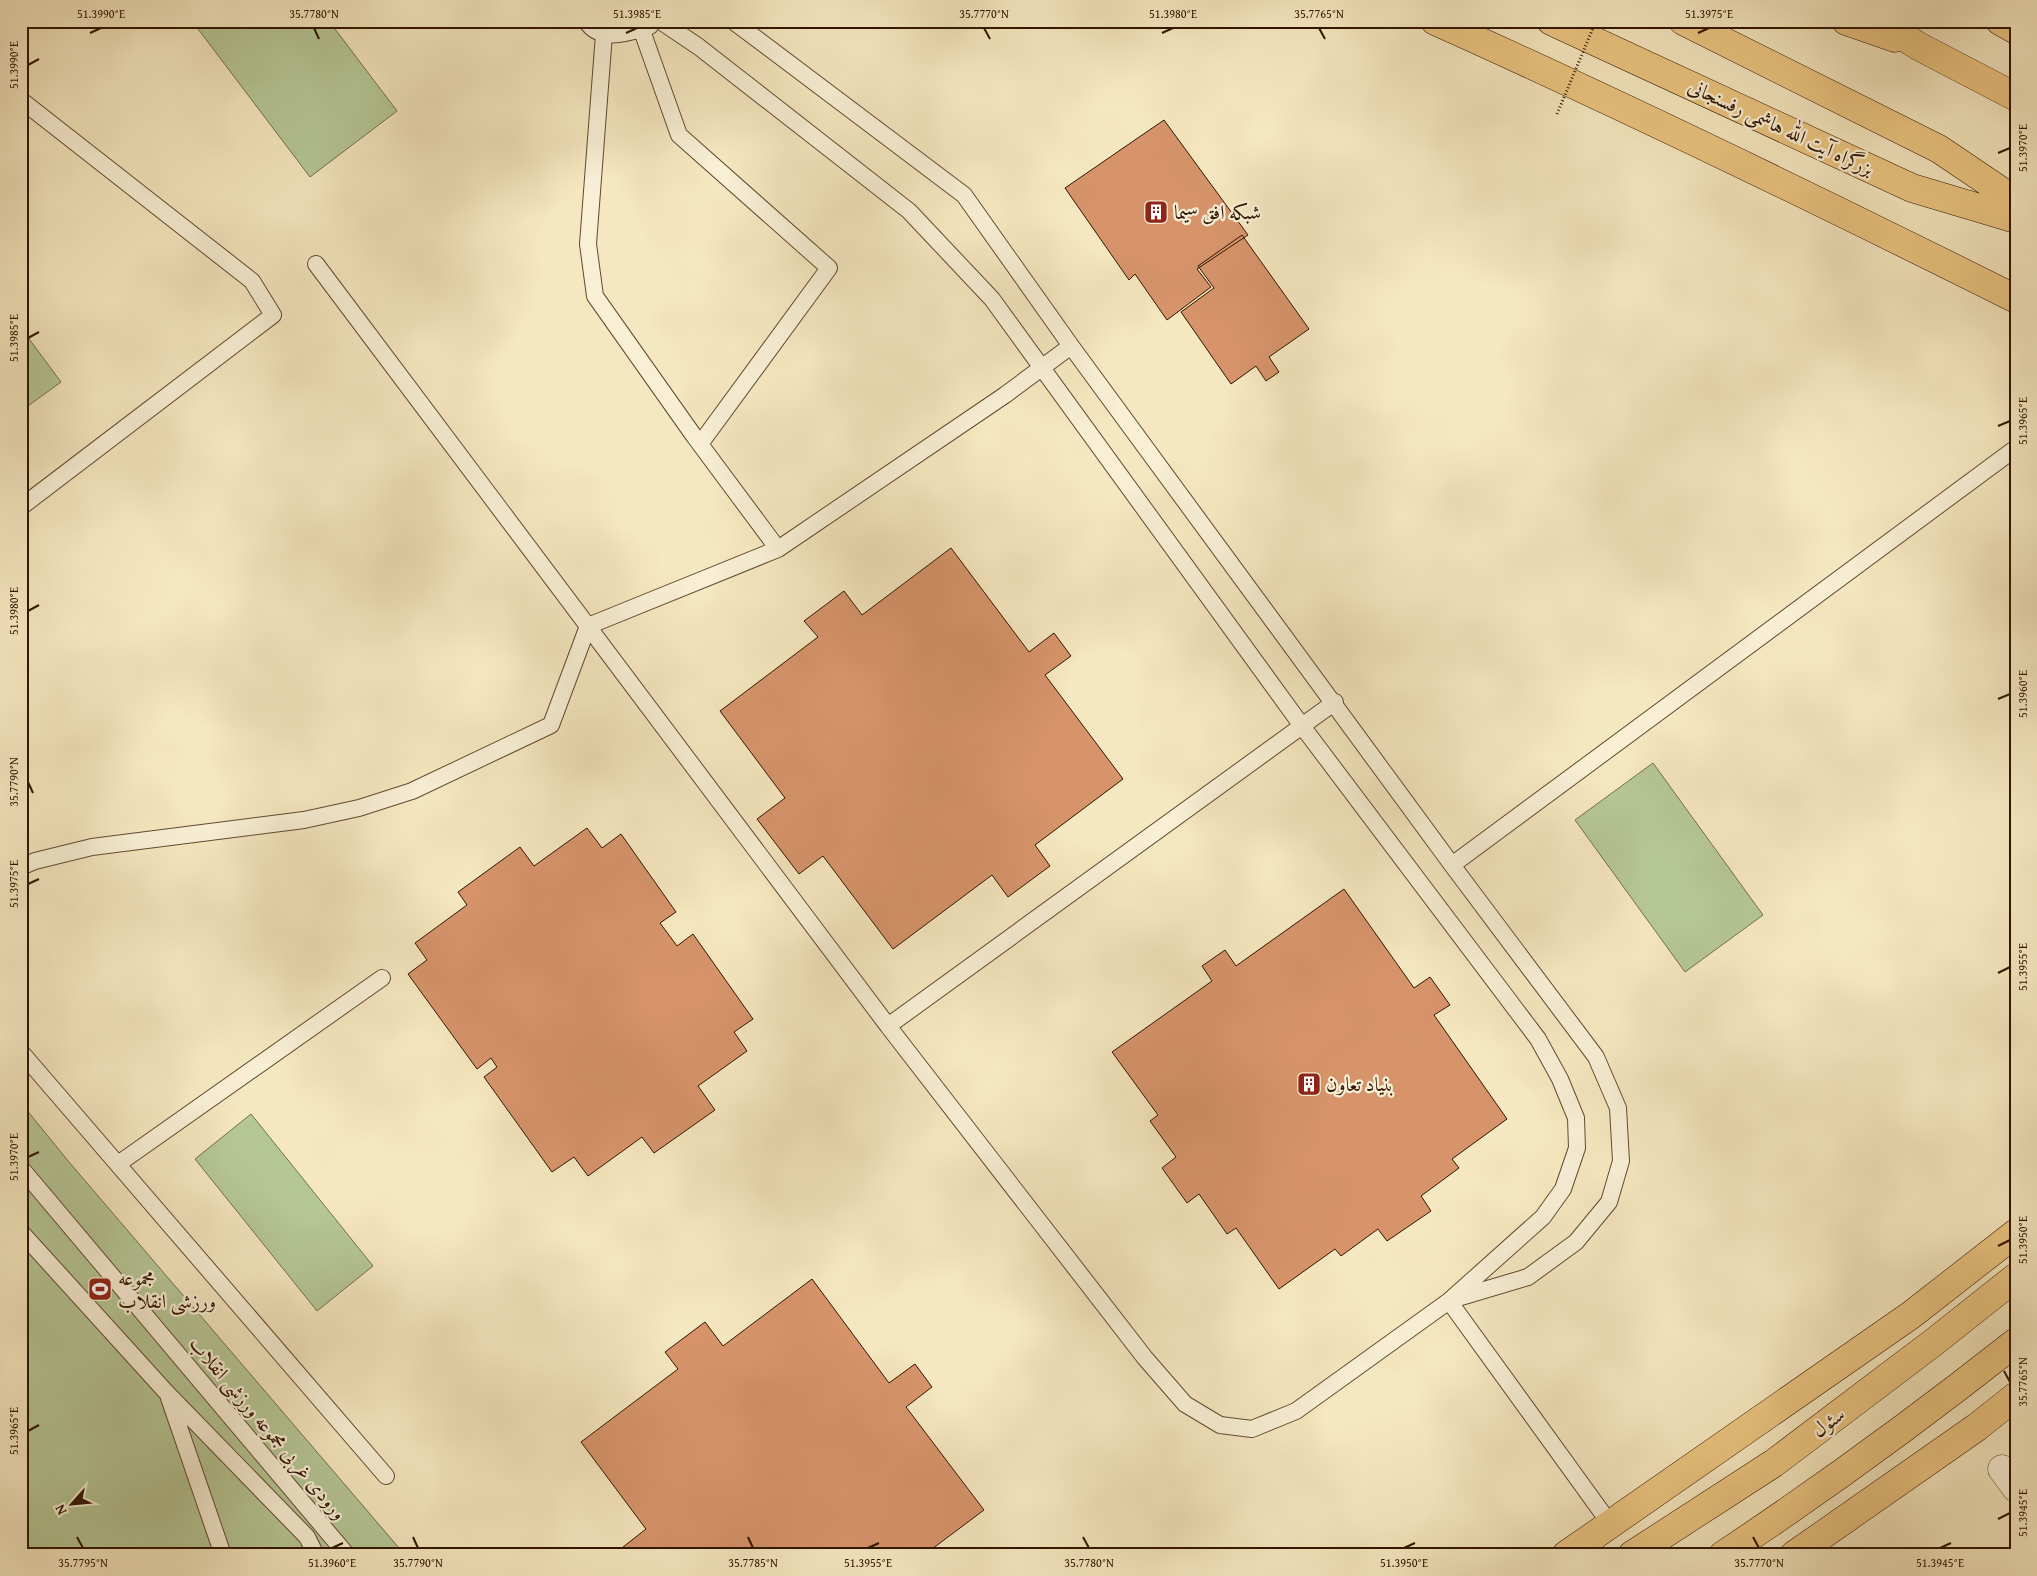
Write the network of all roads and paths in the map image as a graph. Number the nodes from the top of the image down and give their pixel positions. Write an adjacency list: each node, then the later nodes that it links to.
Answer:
1 (586, 21): 13 (lane)
2 (733, 21): 22 (lane)
3 (1435, 21): 21 (main road)
4 (1551, 21): 19 (main road, بزرگراه آیت الله هاشمی رفسنجانی)
5 (1596, 21): 17 (path, bridge)
6 (1683, 21): 18 (main road)
7 (1846, 21): 14 (main road)
8 (1878, 21): 14 (main road)
9 (2000, 21): 12 (main road)
10 (662, 22): 11 (lane); 23 (lane)
11 (641, 28): 13 (lane); 24 (lane)
12 (2016, 30)
13 (604, 34): 24 (lane)
14 (1920, 47): 15 (main road)
15 (2016, 97)
16 (21, 100): 26 (lane)
17 (1557, 114)
18 (2016, 202)
19 (2016, 219)
20 (316, 264): 28 (lane)
21 (2016, 299)
22 (1071, 346): 23 (lane); 29 (lane)
23 (1042, 368): 27 (lane); 30 (lane)
24 (700, 444): 27 (lane)
25 (2016, 448): 31 (lane)
26 (21, 507)
27 (778, 549): 28 (lane)
28 (588, 626): 32 (lane); 34 (lane)
29 (1335, 702): 30 (lane); 31 (lane)
30 (1302, 726): 34 (lane); 41 (lane)
31 (1452, 865): 41 (lane)
32 (21, 867)
33 (382, 978): 36 (lane)
34 (888, 1026): 41 (lane)
35 (21, 1052): 36 (lane)
36 (118, 1164): 45 (lane)
37 (21, 1168): 49 (lane, ورودی غربی مجموعه ورزشی انقلاب)
38 (21, 1232): 43 (lane)
39 (2016, 1234): 46 (main road)
40 (2016, 1277): 51 (main road, سئول)
41 (1449, 1301): 46 (lane)
42 (2016, 1342): 52 (main road)
43 (166, 1392): 47 (lane); 48 (lane)
44 (2016, 1396): 53 (main road)
45 (386, 1476)
46 (1611, 1525): 50 (main road)
47 (221, 1554)
48 (316, 1555)
49 (347, 1555)
50 (1566, 1555)
51 (1632, 1555)
52 (1723, 1555)
53 (1794, 1555)

